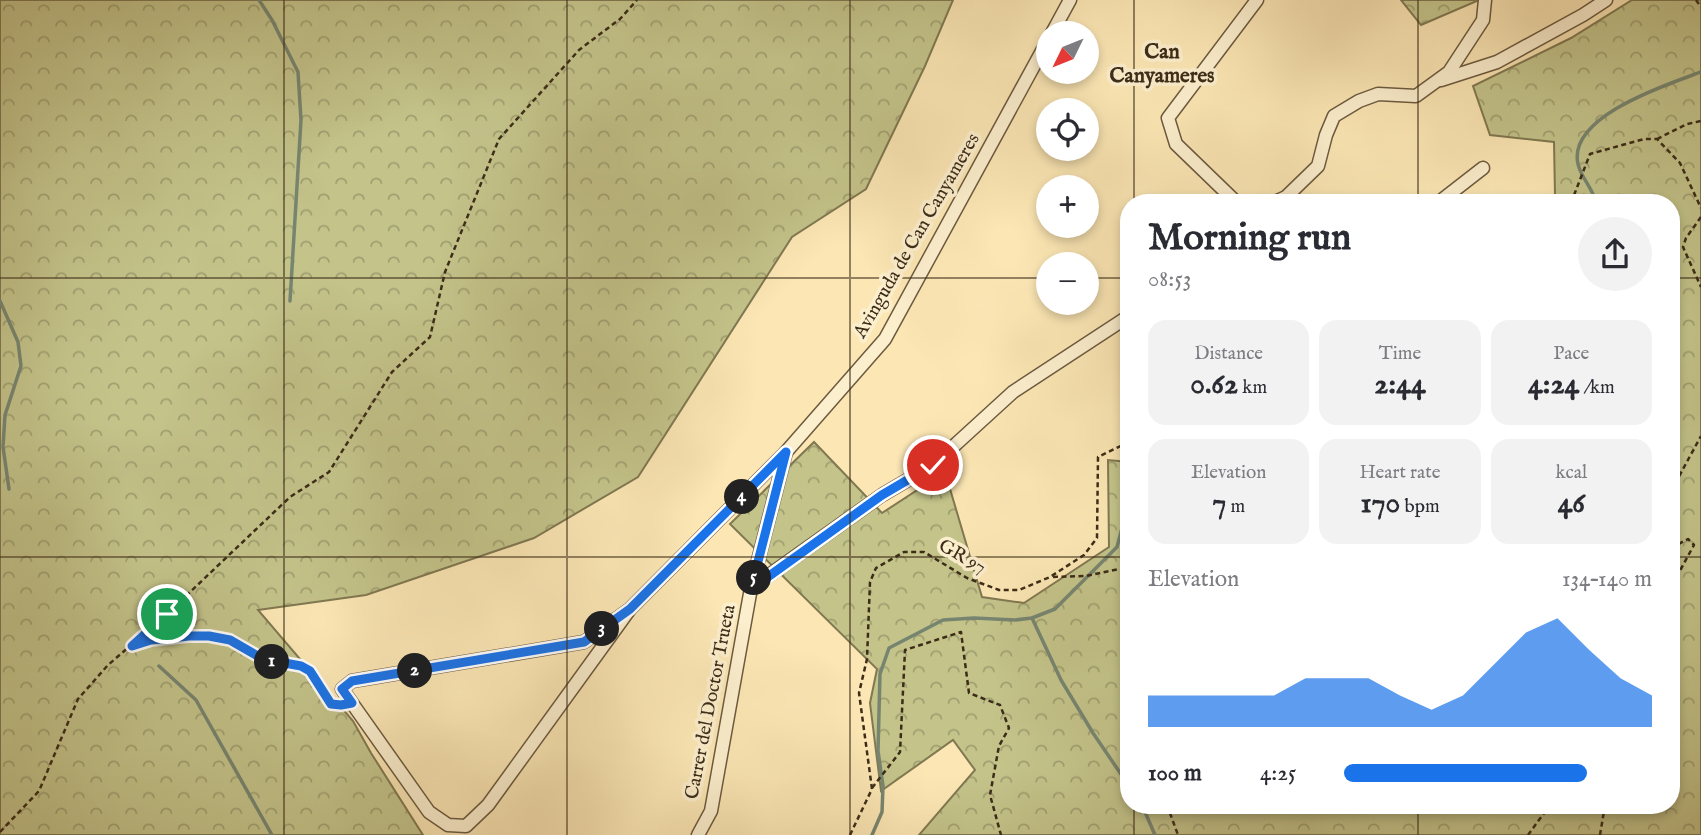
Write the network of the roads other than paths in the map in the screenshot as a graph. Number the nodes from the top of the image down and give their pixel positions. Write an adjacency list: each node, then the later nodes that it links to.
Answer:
1 (1070, 0): 5 (street)
2 (1256, 0): 9 (street)
3 (1485, 0): 7 (street)
4 (1605, 0): 7 (street)
5 (1059, 21)
6 (1036, 62): 13 (street, Avinguda de Can Canyameres)
7 (1434, 82): 10 (street)
8 (1483, 167): 11 (street)
9 (1228, 194)
10 (1289, 194)
11 (1449, 194)
12 (1120, 323): 14 (street)
13 (786, 452): 14 (street, Carrer del Doctor Trueta); 15 (street, Avinguda de Can Canyameres)
14 (751, 589): 16 (street, Carrer del Doctor Trueta)
15 (630, 609): 15 (street, Avinguda de Can Canyameres)
16 (698, 835)

